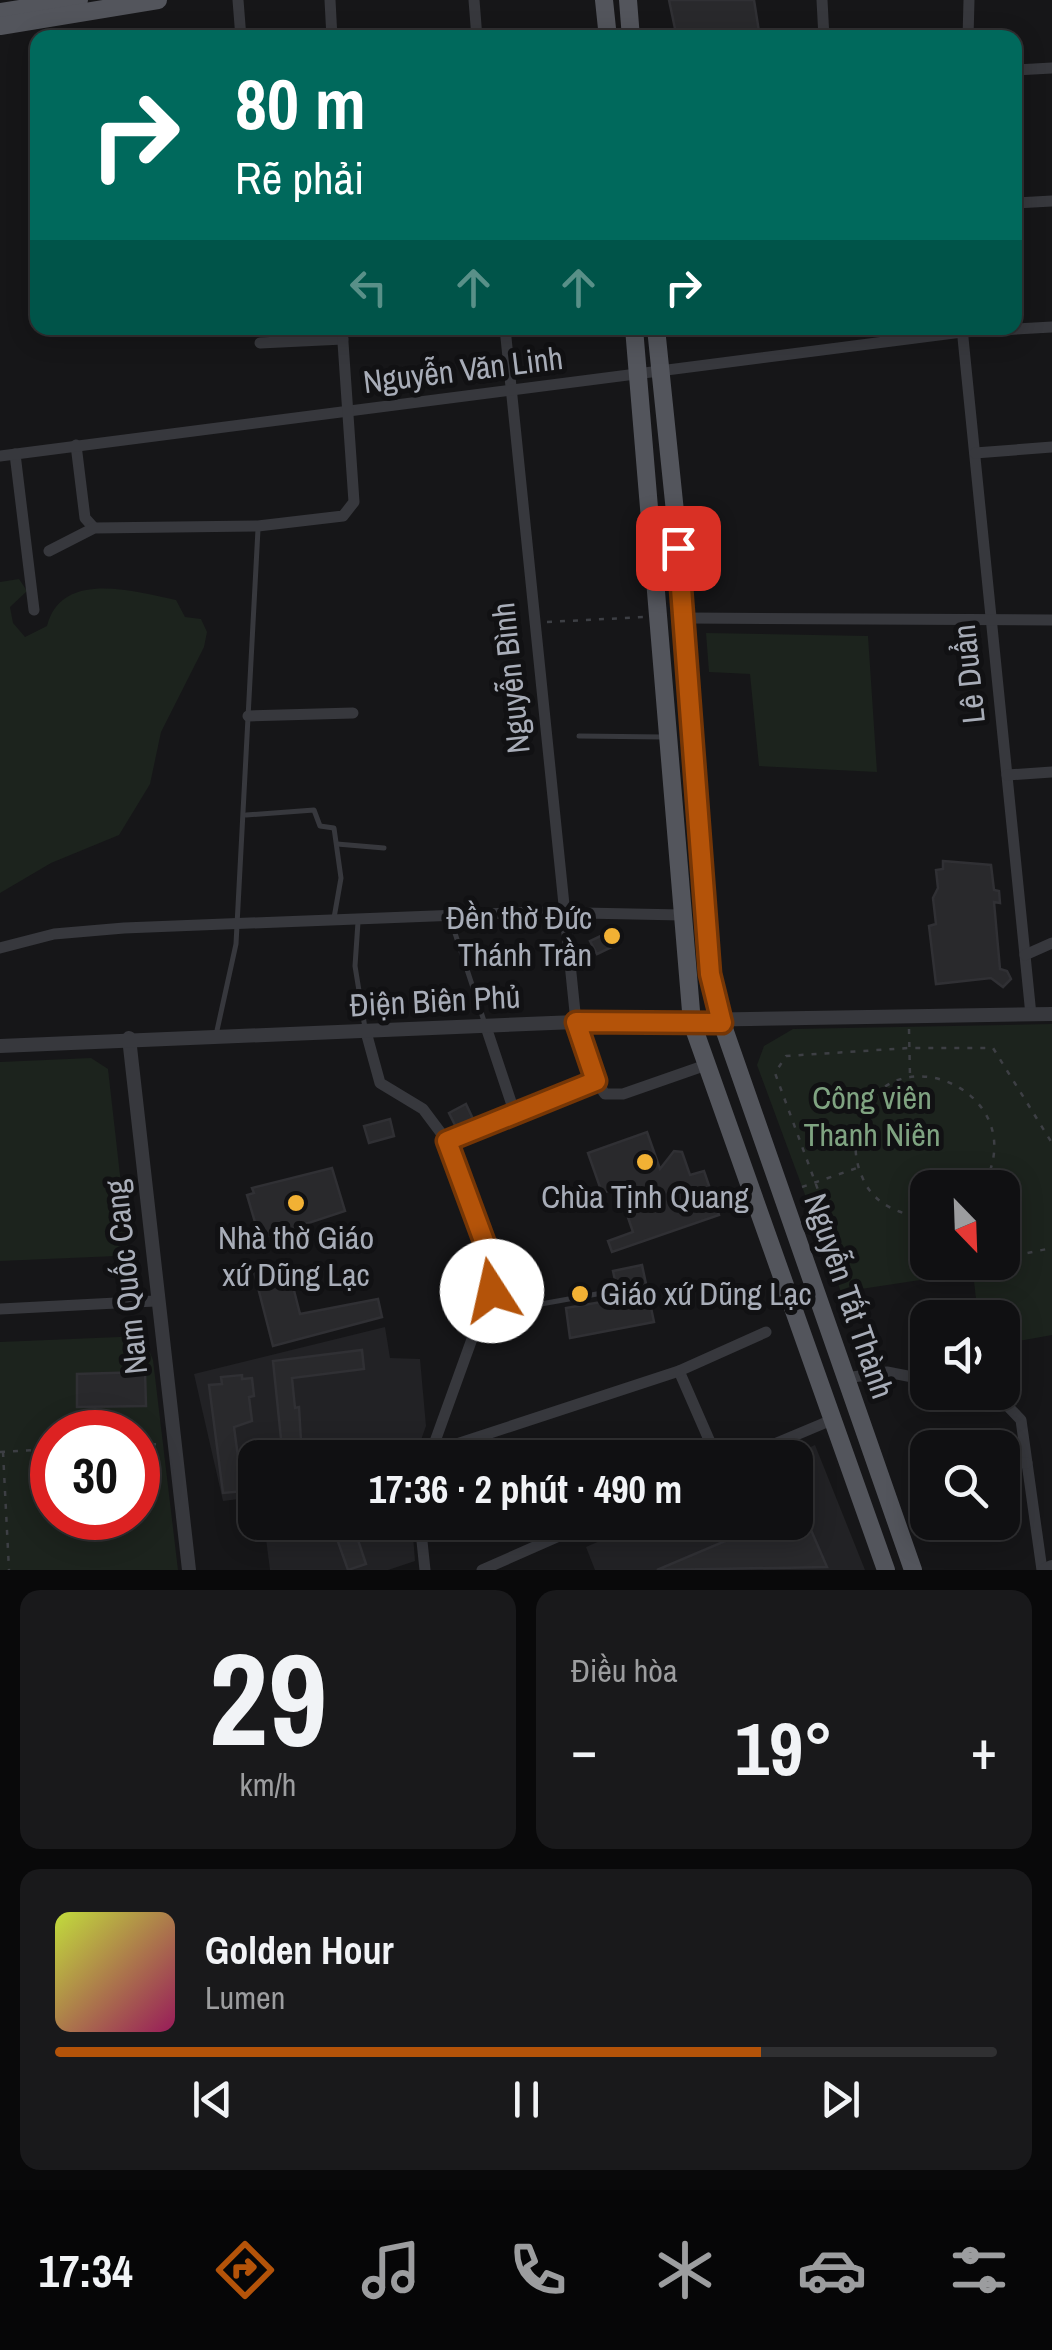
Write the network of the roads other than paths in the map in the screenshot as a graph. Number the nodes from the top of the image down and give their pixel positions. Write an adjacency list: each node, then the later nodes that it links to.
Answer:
1 (79, 0): 10 (main road)
2 (158, 0): 12 (main road)
3 (238, 0): 13 (street)
4 (330, 0): 14 (street)
5 (474, 0): 15 (street)
6 (604, 0): 16 (main road)
7 (628, 0): 17 (main road)
8 (822, 0): 18 (street)
9 (969, 0): 19 (street)
10 (35, 4): 11 (main road)
11 (0, 12)
12 (0, 26)
13 (241, 30)
14 (332, 30)
15 (476, 30)
16 (607, 30)
17 (630, 30)
18 (824, 30)
19 (968, 30)
20 (1052, 68): 21 (street)
21 (1022, 70)
22 (1052, 201): 23 (street)
23 (1022, 202)
24 (1052, 327): 25 (street, Nguyễn Văn Linh)
25 (1022, 328)
26 (326, 335): 33 (street)
27 (342, 335): 37 (street)
28 (506, 335): 36 (street, Nguyễn Bình)
29 (635, 335): 35 (main road, Nguyễn Tất Thành)
30 (657, 335): 34 (main road, Nguyễn Tất Thành)
31 (926, 335): 34 (street, Nguyễn Văn Linh)
32 (963, 335): 40 (street, Lê Duẩn)
33 (260, 343)
34 (660, 372): 35 (street, Nguyễn Văn Linh); 47 (main road, Nguyễn Tất Thành)
35 (638, 376): 36 (street, Nguyễn Văn Linh); 53 (main road, Nguyễn Tất Thành)
36 (510, 392): 37 (street, Nguyễn Văn Linh); 59 (street, Nguyễn Bình)
37 (350, 411): 38 (street, Nguyễn Văn Linh); 43 (street)
38 (76, 445): 41 (street, Nguyễn Văn Linh); 44 (street)
39 (1052, 447): 40 (street)
40 (975, 453): 48 (street, Lê Duẩn)
41 (15, 454): 42 (street, Nguyễn Văn Linh); 46 (street)
42 (0, 456)
43 (258, 526): 44 (street); 51 (lane)
44 (94, 528): 45 (street)
45 (49, 551)
46 (34, 610)
47 (686, 618): 48 (street); 72 (main road, Nguyễn Tất Thành)
48 (992, 619): 49 (street); 55 (street, Lê Duẩn)
49 (1052, 620)
50 (354, 713): 51 (street)
51 (248, 716): 56 (lane)
52 (579, 736): 53 (lane)
53 (671, 738): 61 (main road, Nguyễn Tất Thành)
54 (1052, 772): 55 (street)
55 (1007, 774): 67 (street, Lê Duẩn)
56 (246, 814): 57 (lane); 64 (lane)
57 (338, 844): 58 (lane); 62 (lane)
58 (384, 848)
59 (564, 912): 60 (street); 61 (street); 70 (street, Nguyễn Bình)
60 (449, 915): 63 (street); 73 (lane)
61 (682, 915): 71 (main road, Nguyễn Tất Thành)
62 (334, 921): 63 (street); 64 (street)
63 (358, 922): 74 (lane)
64 (237, 924): 66 (street); 76 (lane)
65 (1052, 943): 67 (street)
66 (0, 948)
67 (1025, 955): 69 (street, Lê Duẩn)
68 (1052, 1014): 69 (street, Điện Biên Phủ)
69 (1031, 1015): 72 (street, Điện Biên Phủ)
70 (576, 1022): 71 (street, Điện Biên Phủ); 73 (street, Điện Biên Phủ); 79 (street, Nguyễn Bình)
71 (692, 1023): 72 (street, Điện Biên Phủ); 78 (main road, Nguyễn Tất Thành)
72 (722, 1023): 89 (main road, Nguyễn Tất Thành)
73 (486, 1027): 74 (street, Điện Biên Phủ); 80 (street)
74 (366, 1032): 76 (street, Điện Biên Phủ); 81 (street)
75 (129, 1038): 76 (street, Điện Biên Phủ); 77 (street, Điện Biên Phủ); 83 (street, Nam Quốc Cang)
76 (215, 1038)
77 (0, 1046)
78 (708, 1064): 79 (street); 91 (main road, Nguyễn Tất Thành)
79 (596, 1081): 80 (street)
80 (515, 1114): 81 (street)
81 (447, 1141): 85 (street)
82 (608, 1292): 85 (lane)
83 (155, 1301): 84 (street); 101 (street, Nam Quốc Cang)
84 (0, 1308)
85 (482, 1314): 92 (street)
86 (766, 1332): 87 (street)
87 (679, 1371): 93 (street); 94 (street)
88 (910, 1376): 89 (street)
89 (846, 1378): 105 (main road, Nguyễn Tất Thành)
90 (1014, 1410): 97 (street)
91 (834, 1419): 95 (street); 104 (main road, Nguyễn Tất Thành)
92 (434, 1440)
93 (474, 1440)
94 (709, 1440)
95 (784, 1440)
96 (1020, 1463): 97 (street)
97 (1027, 1463): 100 (street)
98 (422, 1540): 102 (street)
99 (550, 1540): 103 (street)
100 (1046, 1569)
101 (188, 1570)
102 (425, 1570)
103 (482, 1570)
104 (886, 1570)
105 (913, 1570)

